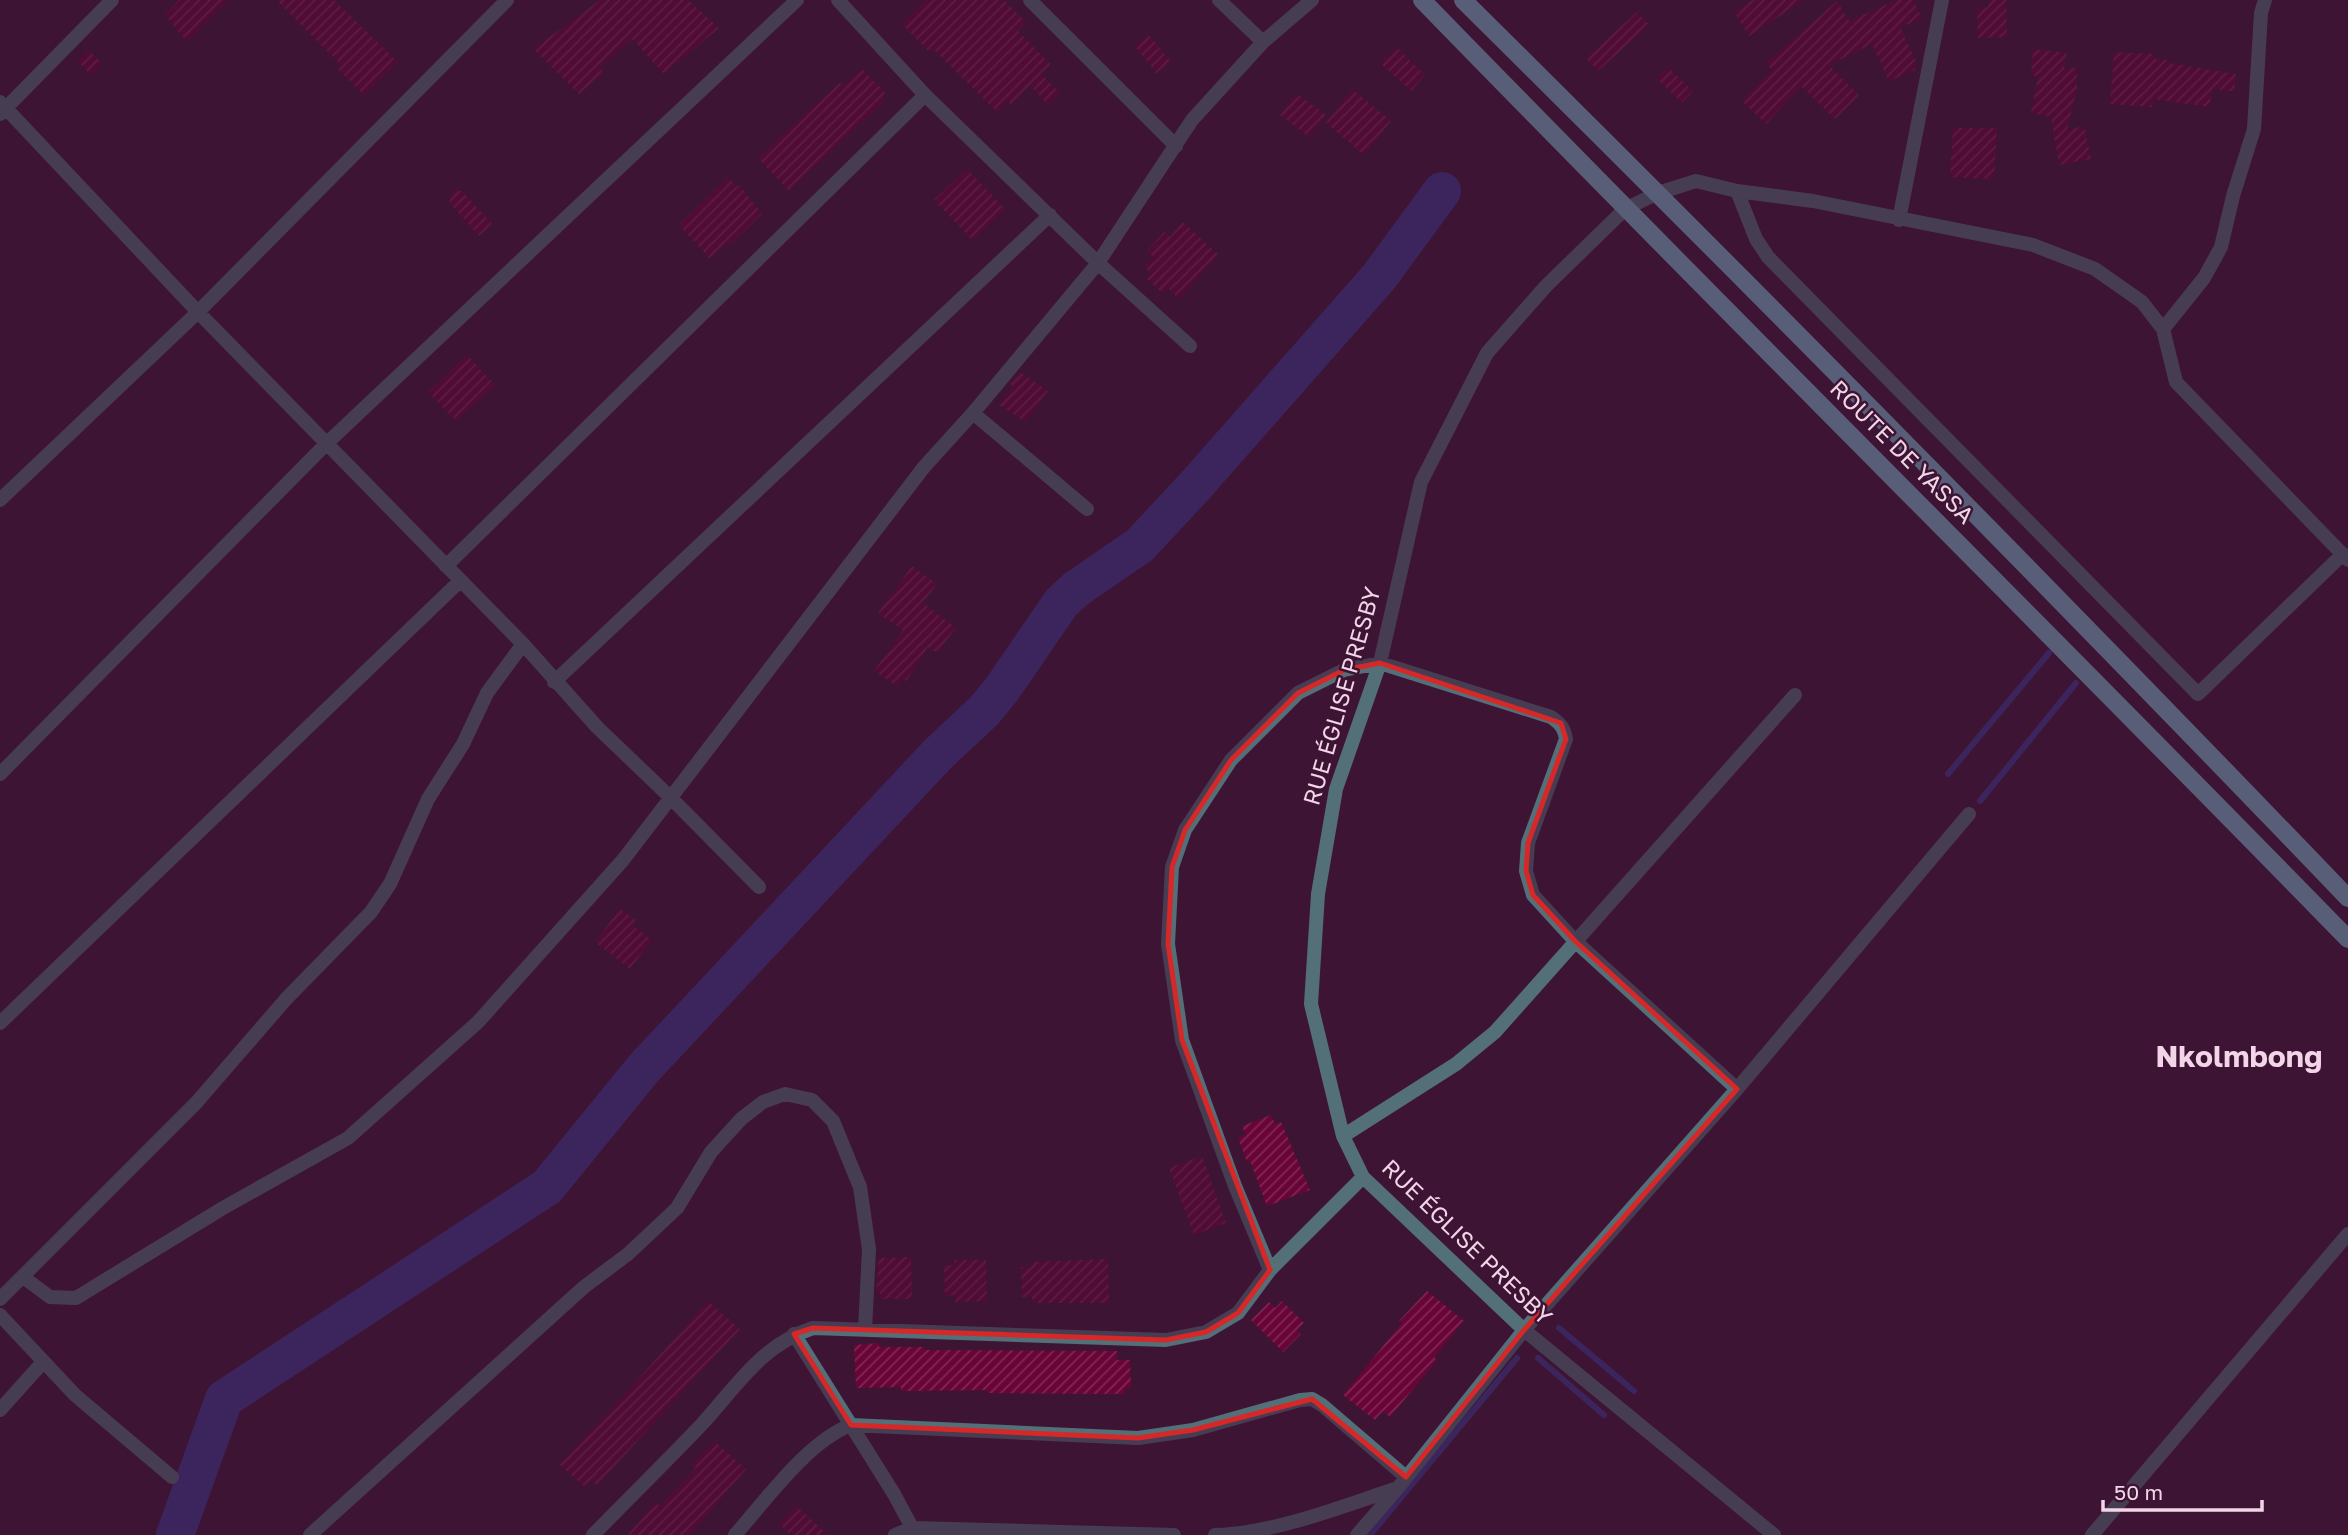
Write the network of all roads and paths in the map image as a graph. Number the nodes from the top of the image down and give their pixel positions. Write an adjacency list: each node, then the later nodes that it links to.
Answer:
1 (112, 0): 14 (street)
2 (508, 0): 22 (street)
3 (797, 0): 26 (street)
4 (838, 0): 13 (street)
5 (1030, 0): 15 (street)
6 (1219, 0): 12 (street)
7 (1312, 0): 12 (street)
8 (1422, 0): 18 (main road, ROUTE DE YASSA)
9 (1464, 0): 17 (main road, ROUTE DE YASSA)
10 (1942, 0): 20 (street)
11 (2264, 0): 23 (street)
12 (1263, 41): 15 (street)
13 (925, 95): 19 (street); 30 (street)
14 (2, 108): 22 (street)
15 (1176, 146): 21 (street)
16 (1737, 191): 17 (street, RUE ÉGLISE PRESBY); 20 (street, RUE ÉGLISE PRESBY); 29 (street)
17 (1658, 192): 18 (street, RUE ÉGLISE PRESBY); 32 (main road, ROUTE DE YASSA)
18 (1625, 209): 34 (street, RUE ÉGLISE PRESBY); 35 (main road, ROUTE DE YASSA)
19 (1050, 215): 21 (street); 36 (street)
20 (1899, 220): 23 (street, RUE ÉGLISE PRESBY)
21 (1098, 263): 24 (street); 25 (street)
22 (198, 312): 26 (street); 27 (street)
23 (2162, 328): 29 (street)
24 (1190, 346)
25 (973, 413): 28 (street); 39 (street)
26 (326, 444): 30 (street); 38 (street)
27 (0, 500)
28 (1087, 509)
29 (2345, 557)
30 (446, 566): 31 (street)
31 (460, 581): 33 (street); 45 (street)
32 (2101, 641): 35 (main road); 42 (main road, ROUTE DE YASSA)
33 (523, 643): 36 (street); 51 (street)
34 (1380, 663): 44 (street); 47 (street, RUE ÉGLISE PRESBY); 50 (street)
35 (2079, 664): 43 (main road, ROUTE DE YASSA)
36 (554, 682): 39 (street)
37 (1795, 695): 44 (street)
38 (0, 774)
39 (670, 796): 41 (street); 51 (street)
40 (1969, 814): 46 (street)
41 (759, 887)
42 (2348, 898)
43 (2348, 939)
44 (1576, 941): 46 (street); 47 (street)
45 (0, 1023)
46 (1737, 1088): 55 (street)
47 (1343, 1136): 48 (street, RUE ÉGLISE PRESBY)
48 (1363, 1177): 50 (street); 55 (street, RUE ÉGLISE PRESBY)
49 (2348, 1234): 72 (street)
50 (1270, 1270): 54 (street)
51 (23, 1277): 52 (street)
52 (0, 1298)
53 (0, 1315): 57 (street)
54 (865, 1330): 56 (street); 64 (street)
55 (1524, 1330): 61 (street); 71 (street, RUE ÉGLISE PRESBY)
56 (794, 1334): 59 (street); 65 (street)
57 (43, 1362): 58 (street); 60 (street)
58 (0, 1410)
59 (851, 1425): 61 (street); 63 (street); 66 (street)
60 (172, 1477)
61 (1406, 1477): 62 (street)
62 (1397, 1489): 69 (street); 70 (street)
63 (914, 1531): 67 (street); 68 (street)
64 (310, 1535)
65 (593, 1535)
66 (735, 1535)
67 (895, 1535)
68 (1174, 1535)
69 (1215, 1535)
70 (1357, 1535)
71 (1774, 1535)
72 (2092, 1535)

